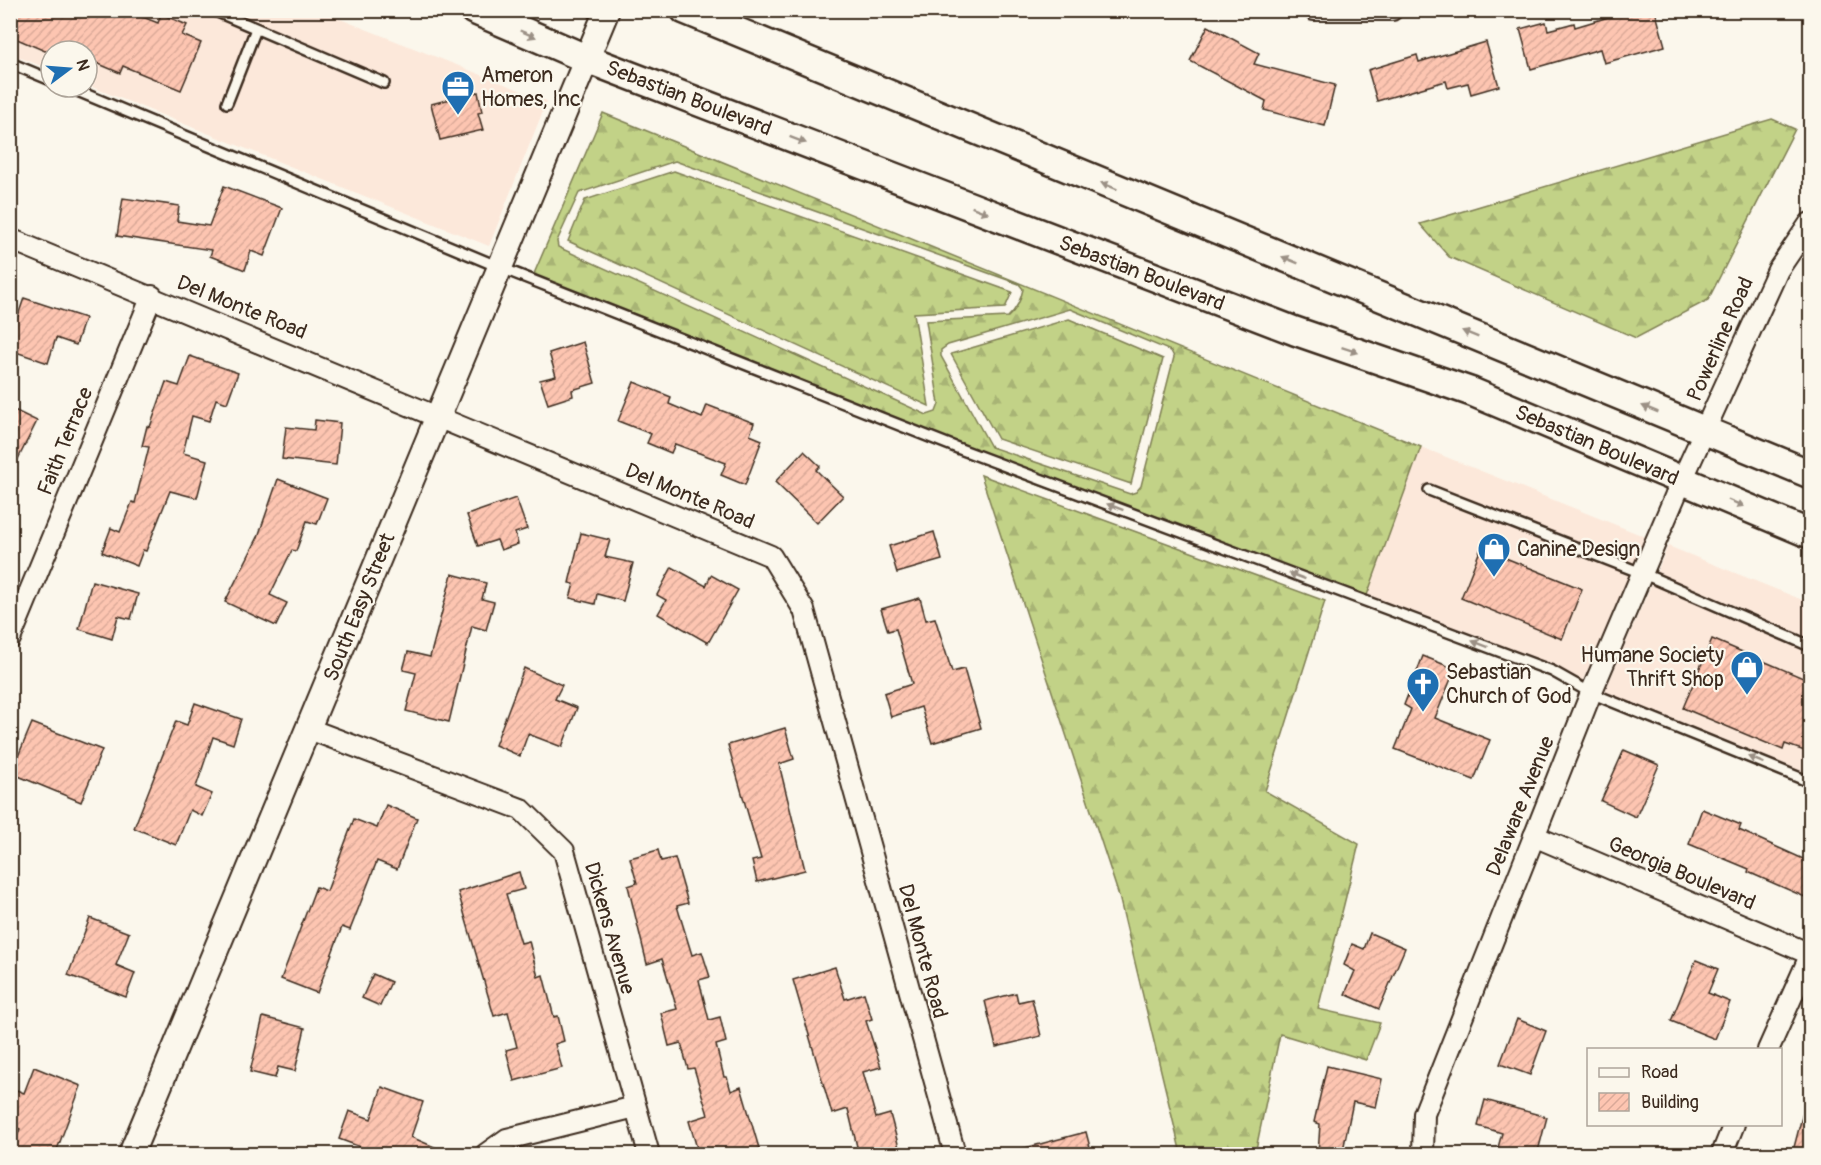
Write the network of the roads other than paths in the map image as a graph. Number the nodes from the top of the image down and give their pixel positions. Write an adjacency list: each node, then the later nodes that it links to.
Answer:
1 (213, 10): 7 (lane)
2 (474, 10): 9 (main road, Sebastian Boulevard, one-way to 9)
3 (607, 10): 9 (street, South Easy Street)
4 (685, 10): 20 (main road, one-way to 4)
5 (1314, 10): 6 (street)
6 (1392, 10)
7 (230, 14): 8 (lane)
8 (256, 29): 12 (lane); 14 (lane)
9 (587, 59): 17 (street, South Easy Street); 22 (main road, Sebastian Boulevard, one-way to 22)
10 (10, 63): 11 (lane)
11 (39, 75)
12 (384, 83)
13 (97, 99): 17 (lane)
14 (227, 102)
15 (1810, 224): 20 (street, Powerline Road)
16 (10, 238): 18 (street, Del Monte Road)
17 (499, 267): 19 (street, South Easy Street); 28 (lane, one-way to 17)
18 (152, 296): 19 (street, Del Monte Road); 26 (street, Faith Terrace)
19 (437, 415): 29 (street, South Easy Street); 39 (street, Del Monte Road)
20 (1705, 430): 21 (main road); 22 (street, Powerline Road)
21 (1810, 474)
22 (1682, 480): 24 (main road, Sebastian Boulevard, one-way to 24); 25 (street, Delaware Avenue)
23 (1429, 490): 25 (lane)
24 (1810, 534)
25 (1644, 574): 27 (lane); 28 (street, Delaware Avenue)
26 (10, 639)
27 (1810, 646)
28 (1591, 693): 30 (lane, one-way to 28); 31 (street, Delaware Avenue)
29 (309, 729): 34 (street, Dickens Avenue); 36 (street, South Easy Street)
30 (1810, 782)
31 (1534, 836): 32 (street, Georgia Boulevard); 40 (street, Delaware Avenue)
32 (1810, 955): 33 (street)
33 (1769, 1048)
34 (635, 1107): 37 (street); 38 (street, Dickens Avenue)
35 (1734, 1126): 41 (street)
36 (131, 1155)
37 (486, 1155)
38 (649, 1155)
39 (955, 1155)
40 (1423, 1155)
41 (1722, 1155)

